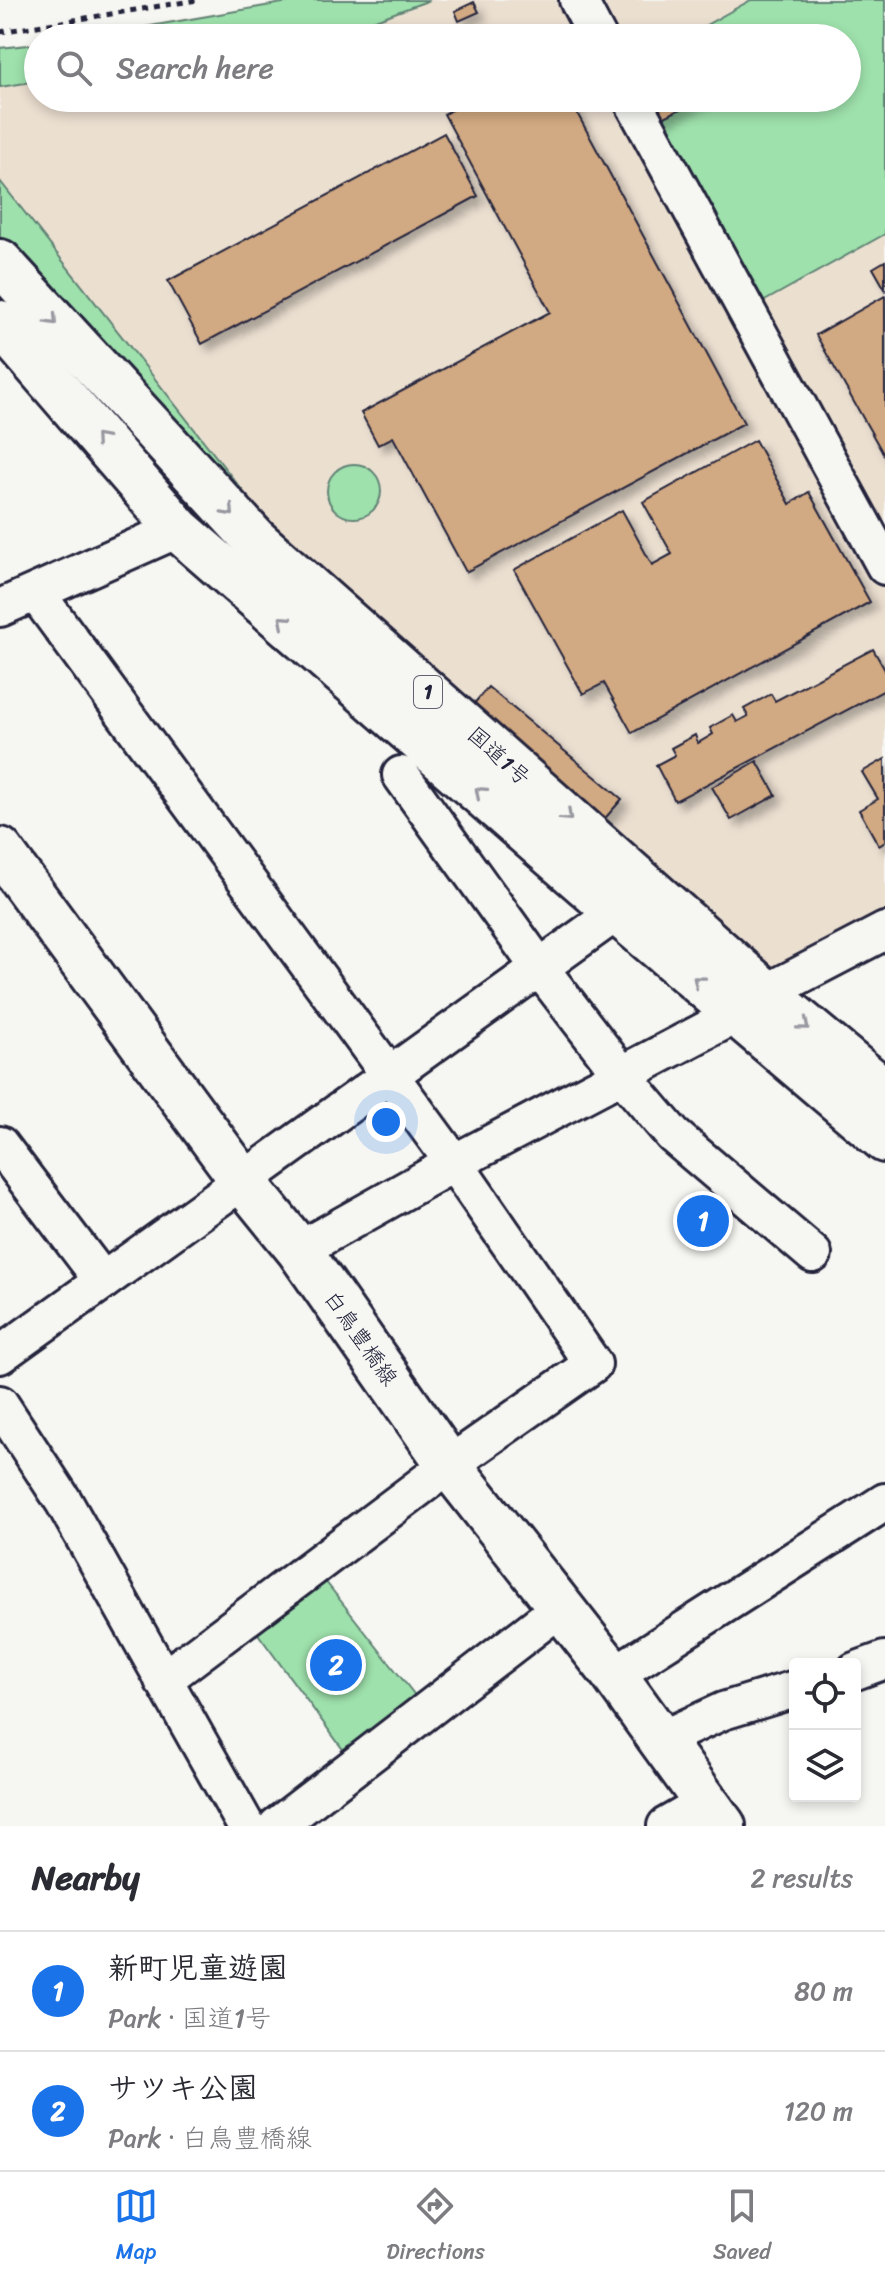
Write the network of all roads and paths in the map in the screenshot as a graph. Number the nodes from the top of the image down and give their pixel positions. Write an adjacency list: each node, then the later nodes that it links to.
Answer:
1 (197, 0): 3 (path)
2 (578, 0): 4 (street)
3 (49, 24)
4 (591, 24)
5 (24, 28): 6 (path)
6 (0, 32)
7 (639, 112): 11 (street)
8 (0, 262): 19 (main road, 国道1号 / 1, one-way to 19)
9 (0, 323): 10 (main road, 国道1号 / 1, one-way to 9)
10 (178, 529): 12 (street); 16 (main road, 国道1号 / 1, one-way to 10)
11 (885, 566)
12 (36, 593): 13 (street); 20 (street)
13 (0, 608)
14 (401, 775): 18 (street)
15 (0, 850): 26 (main road, 白鳥豊橋線)
16 (617, 912): 18 (street); 19 (main road, 国道1号 / 1, one-way to 16)
17 (885, 931): 19 (street)
18 (539, 967): 20 (street); 21 (street)
19 (752, 1003): 21 (street); 22 (main road, 国道1号 / 1, one-way to 22); 23 (main road, 国道1号 / 1)
20 (389, 1075): 25 (street); 26 (street)
21 (622, 1075): 25 (street); 28 (street)
22 (885, 1092)
23 (885, 1140)
24 (0, 1145): 29 (street)
25 (454, 1163): 27 (street); 32 (street)
26 (243, 1181): 27 (main road, 白鳥豊橋線); 29 (street)
27 (299, 1250): 32 (main road, 白鳥豊橋線)
28 (813, 1254)
29 (103, 1281): 30 (street)
30 (0, 1355)
31 (4, 1419): 38 (street)
32 (449, 1465): 34 (main road, 白鳥豊橋線); 38 (street)
33 (885, 1502): 37 (street)
34 (560, 1608): 37 (main road, 白鳥豊橋線); 43 (street)
35 (885, 1660): 36 (street)
36 (861, 1669)
37 (614, 1675): 40 (main road, 白鳥豊橋線)
38 (163, 1680): 42 (street)
39 (789, 1691): 40 (street)
40 (662, 1739): 41 (main road, 白鳥豊橋線)
41 (714, 1815): 44 (street)
42 (246, 1826)
43 (277, 1826)
44 (666, 1826)

